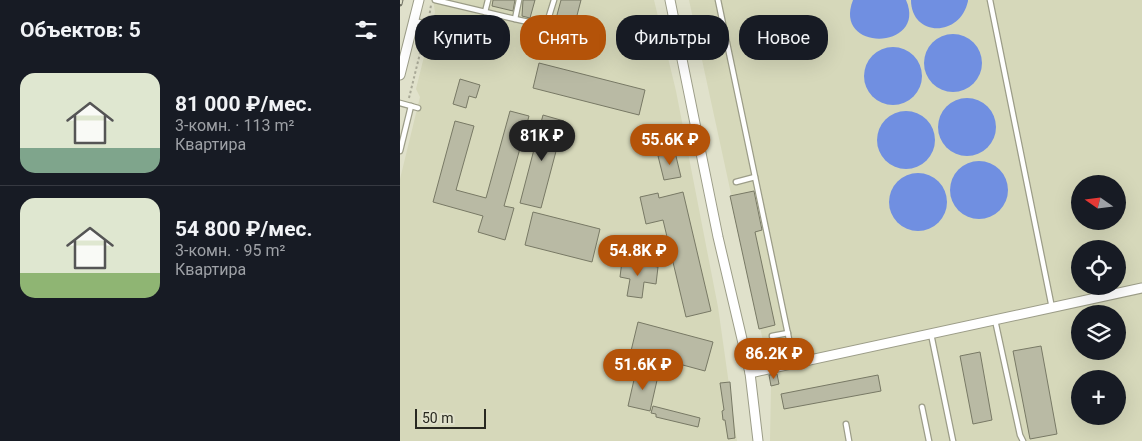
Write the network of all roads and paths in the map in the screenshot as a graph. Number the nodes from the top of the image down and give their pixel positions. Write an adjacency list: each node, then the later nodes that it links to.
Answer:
1 (419, 0): 13 (street)
2 (434, 0): 9 (lane); 11 (path)
3 (488, 0): 10 (lane)
4 (520, 0): 12 (lane)
5 (554, 0): 12 (lane)
6 (670, 0): 29 (street)
7 (718, 0): 20 (lane)
8 (990, 0): 23 (lane)
9 (456, 2): 10 (lane)
10 (485, 12): 12 (lane)
11 (432, 15)
12 (515, 19)
13 (414, 21): 15 (street)
14 (421, 60): 17 (path)
15 (400, 75)
16 (400, 103): 17 (lane)
17 (409, 105): 18 (lane); 19 (lane)
18 (418, 108)
19 (400, 151)
20 (755, 177): 21 (lane); 25 (lane)
21 (736, 182)
22 (1142, 288): 23 (street)
23 (1052, 308): 24 (street)
24 (995, 320): 26 (street); 36 (lane)
25 (788, 333): 27 (lane); 28 (lane)
26 (931, 334): 28 (street); 35 (lane)
27 (772, 336)
28 (794, 363): 29 (street)
29 (750, 373): 32 (street)
30 (922, 407): 34 (lane)
31 (846, 424): 33 (lane)
32 (758, 441)
33 (849, 441)
34 (929, 441)
35 (954, 441)
36 (1023, 441)

